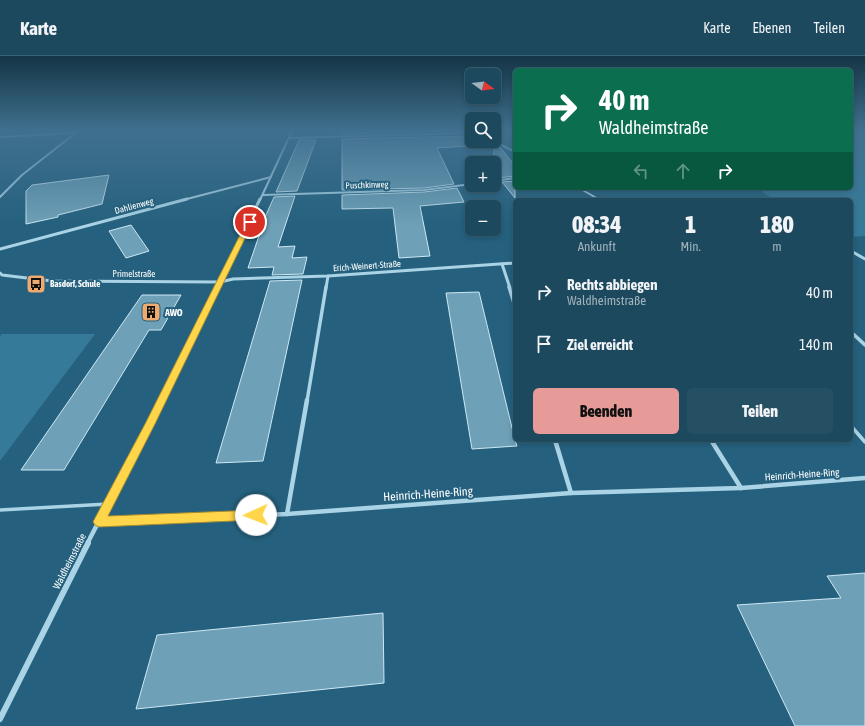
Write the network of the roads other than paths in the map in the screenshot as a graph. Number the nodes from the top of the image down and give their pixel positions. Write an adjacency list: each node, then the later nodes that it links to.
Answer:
1 (38, 162): 9 (street)
2 (278, 162): 3 (street, Waldheimstraße)
3 (271, 177): 8 (street, Waldheimstraße); 11 (street, Dahlienweg)
4 (513, 178): 5 (street)
5 (501, 180)
6 (465, 185): 8 (street, Puschkinweg)
7 (582, 190): 10 (street)
8 (263, 196): 18 (street, Waldheimstraße)
9 (0, 197)
10 (596, 198)
11 (0, 249)
12 (853, 252): 13 (street)
13 (865, 259)
14 (513, 263): 15 (street, Erich-Weinert-Straße)
15 (502, 264): 17 (street, Erich-Weinert-Straße); 19 (street)
16 (0, 273): 18 (street, Primelstraße)
17 (328, 276): 18 (street, Erich-Weinert-Straße); 31 (street)
18 (220, 282): 29 (street, Waldheimstraße)
19 (513, 300)
20 (853, 334): 21 (street)
21 (865, 345)
22 (853, 428): 25 (lane)
23 (556, 442): 28 (street)
24 (713, 442): 27 (street)
25 (865, 442)
26 (865, 478): 27 (street, Heinrich-Heine-Ring)
27 (741, 488): 28 (street, Heinrich-Heine-Ring)
28 (571, 493): 31 (street, Heinrich-Heine-Ring)
29 (108, 504): 30 (lane); 32 (street, Waldheimstraße)
30 (0, 510)
31 (287, 514): 32 (street, Heinrich-Heine-Ring)
32 (99, 522): 33 (street, Waldheimstraße)
33 (0, 719)

